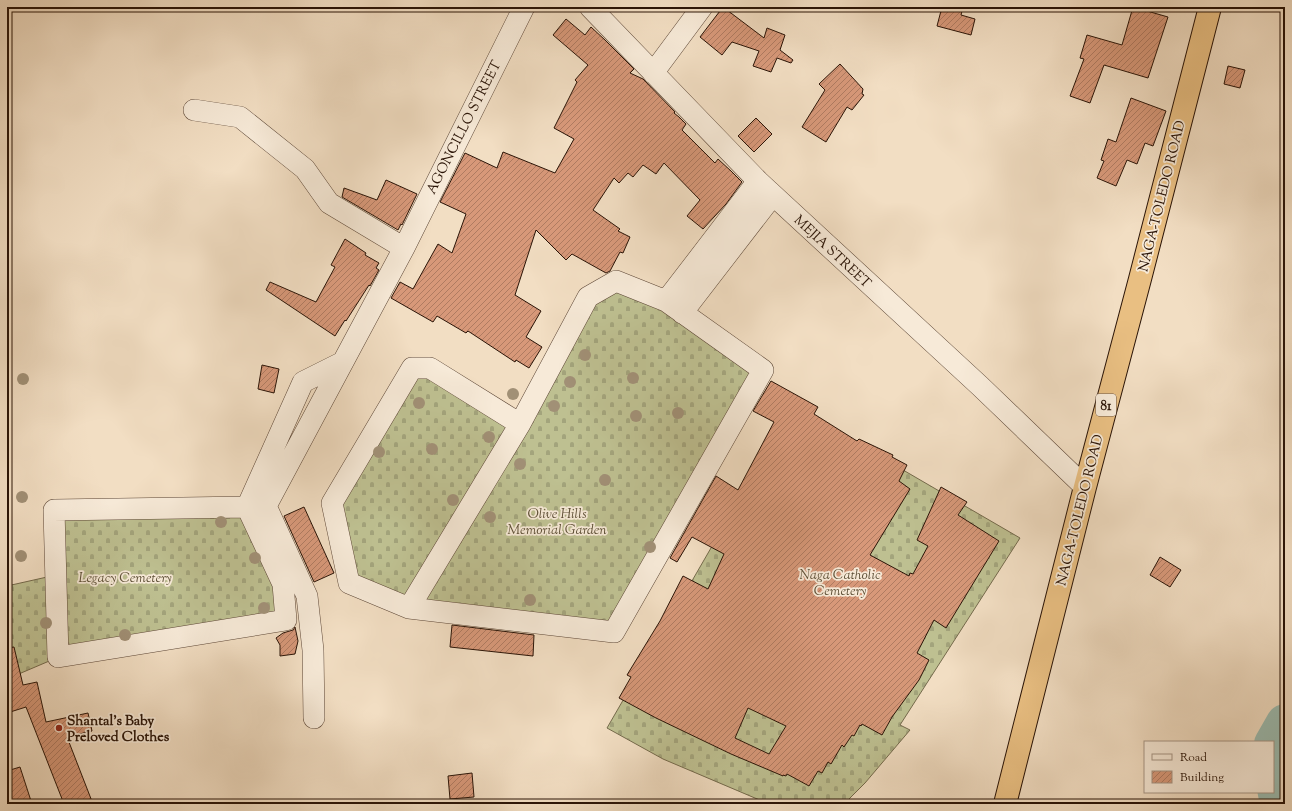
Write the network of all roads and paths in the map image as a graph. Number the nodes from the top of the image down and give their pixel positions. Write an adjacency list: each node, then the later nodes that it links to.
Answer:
1 (524, 7): 8 (street, AGONCILLO STREET)
2 (590, 7): 5 (street, MEJIA STREET)
3 (702, 7): 5 (street)
4 (1210, 7): 12 (highway, NAGA-TOLEDO ROAD / 81)
5 (653, 73): 7 (street, MEJIA STREET)
6 (194, 110): 8 (street)
7 (765, 188): 9 (street); 12 (street, MEJIA STREET)
8 (404, 248): 10 (street, AGONCILLO STREET)
9 (674, 307): 11 (street); 14 (street)
10 (343, 362): 13 (street); 15 (street, AGONCILLO STREET)
11 (520, 424): 14 (street); 14 (street)
12 (1084, 487): 16 (highway, NAGA-TOLEDO ROAD / 81)
13 (247, 507): 13 (street)
14 (409, 608)
15 (314, 718)
16 (1004, 804)

